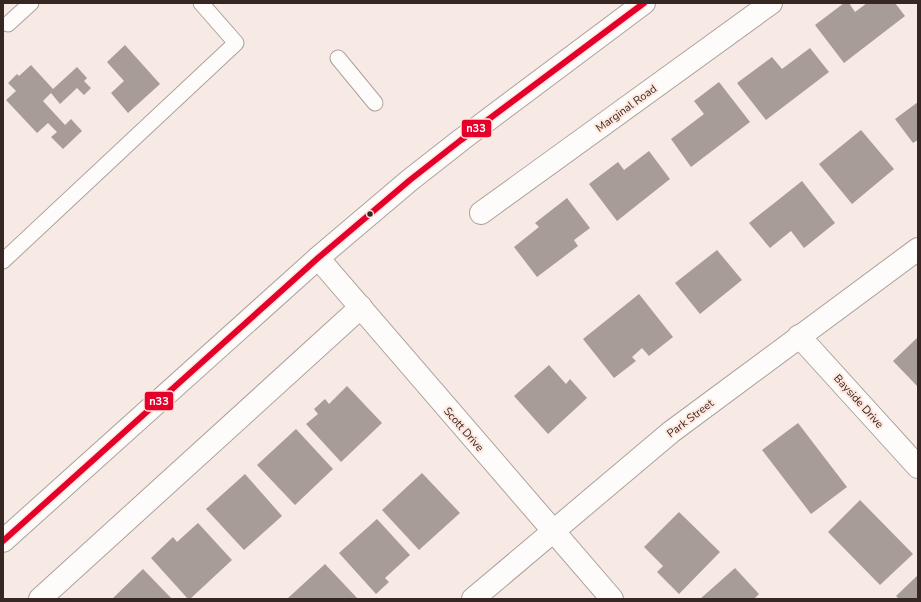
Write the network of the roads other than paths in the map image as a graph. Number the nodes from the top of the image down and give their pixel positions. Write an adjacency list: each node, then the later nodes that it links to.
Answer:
1 (31, 3): 5 (lane)
2 (200, 3): 11 (lane)
3 (644, 3): 10 (main road)
4 (771, 3): 8 (main road, Marginal Road)
5 (8, 24)
6 (338, 58): 7 (lane)
7 (374, 103)
8 (481, 214)
9 (918, 250): 13 (main road, Park Street)
10 (318, 258): 12 (main road, Scott Drive); 16 (main road)
11 (3, 260)
12 (361, 307): 15 (main road, Scott Drive); 17 (main road)
13 (799, 336): 14 (main road, Bayside Drive); 15 (main road, Park Street)
14 (918, 467)
15 (553, 532): 18 (main road, Park Street); 19 (main road, Scott Drive)
16 (3, 541)
17 (40, 599)
18 (473, 599)
19 (612, 599)

